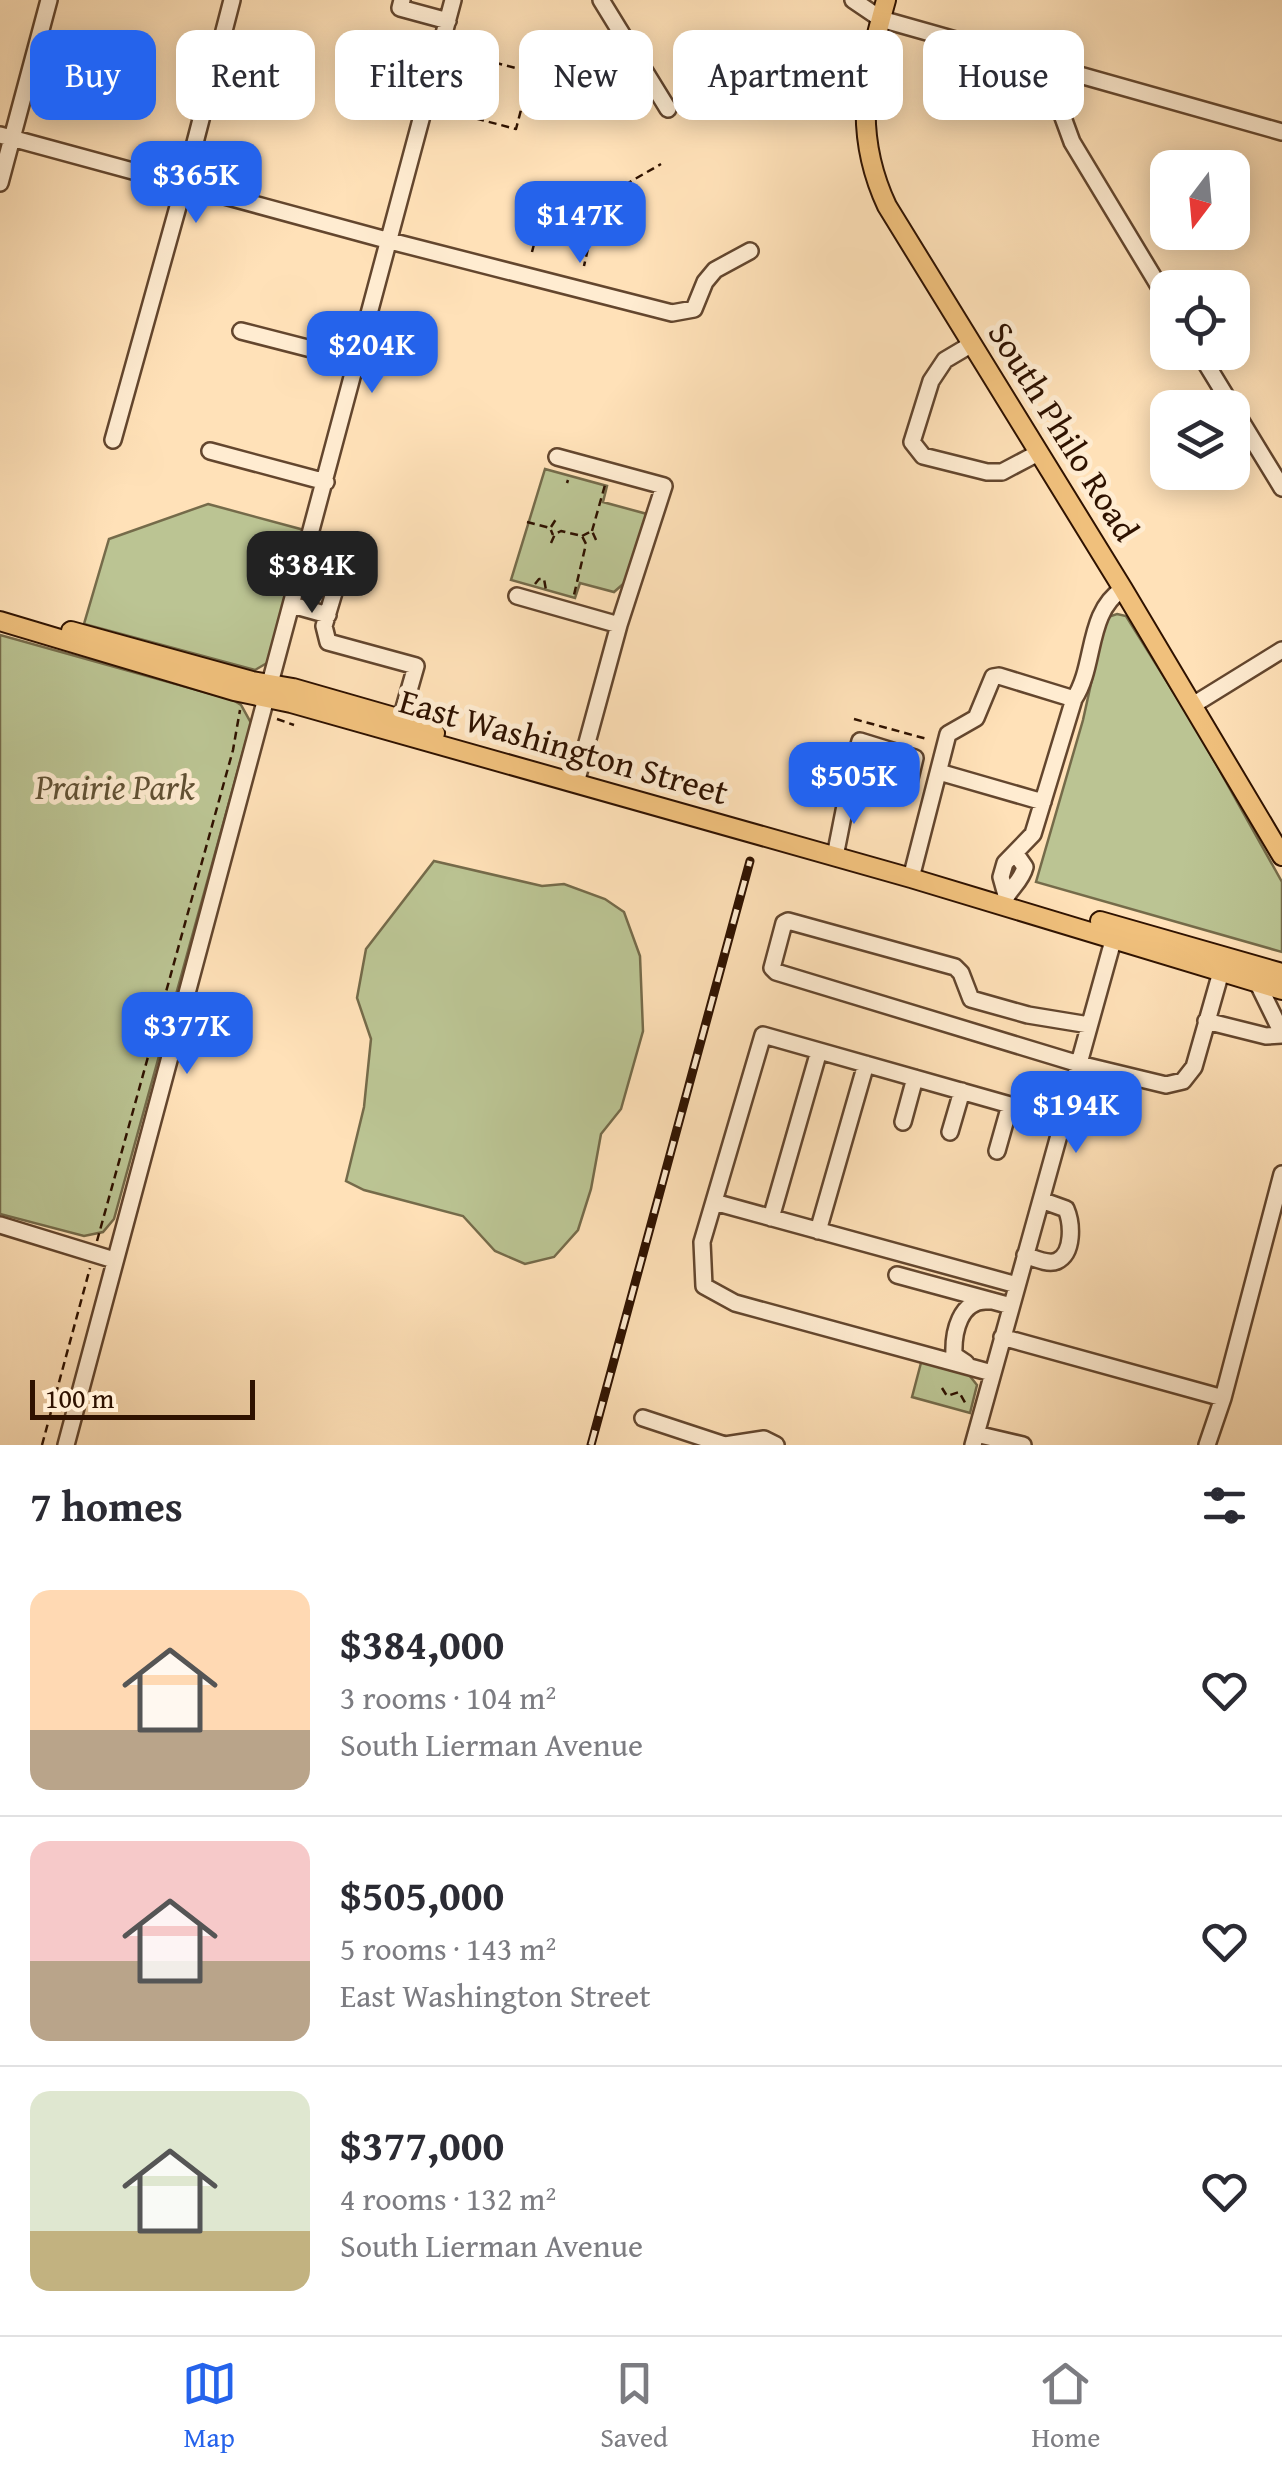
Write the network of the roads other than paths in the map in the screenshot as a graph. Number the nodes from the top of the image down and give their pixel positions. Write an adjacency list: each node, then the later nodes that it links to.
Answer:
1 (49, 0): 14 (street)
2 (232, 0): 16 (street)
3 (402, 0): 8 (street)
4 (453, 0): 8 (street)
5 (601, 0): 11 (street)
6 (853, 0): 7 (street)
7 (883, 9): 9 (street); 21 (main road, South Philo Road)
8 (448, 21): 17 (street)
9 (946, 30)
10 (1084, 75): 13 (street)
11 (668, 109)
12 (1064, 120): 19 (street)
13 (1282, 132)
14 (6, 137): 15 (street); 16 (street)
15 (0, 183)
16 (184, 186): 17 (street); 24 (street)
17 (390, 241): 18 (street); 22 (street)
18 (750, 251)
19 (1150, 271)
20 (241, 330): 22 (street)
21 (972, 344): 26 (main road, South Philo Road); 26 (street)
22 (358, 361): 28 (street)
23 (1210, 370): 29 (street)
24 (113, 440)
25 (210, 452): 28 (street)
26 (1038, 452): 31 (main road, South Philo Road)
27 (557, 457): 37 (street)
28 (326, 482): 30 (street)
29 (1282, 488)
30 (302, 567): 33 (street); 35 (street)
31 (1123, 589): 40 (street); 41 (main road, South Philo Road)
32 (517, 596): 37 (street)
33 (292, 605): 35 (street); 39 (street)
34 (0, 611): 39 (main road, East Washington Street)
35 (328, 615): 42 (street)
36 (0, 621): 39 (main road, East Washington Street)
37 (619, 625): 45 (street)
38 (1282, 650): 41 (street)
39 (269, 690): 42 (main road, East Washington Street); 76 (street)
40 (1074, 699): 43 (street); 46 (street)
41 (1193, 705): 48 (main road, South Philo Road)
42 (399, 726): 45 (main road, East Washington Street)
43 (939, 772): 46 (street); 49 (street)
44 (851, 774): 47 (street)
45 (578, 778): 47 (main road, East Washington Street)
46 (1043, 802): 50 (street)
47 (836, 851): 49 (main road, East Washington Street)
48 (1282, 856)
49 (912, 874): 50 (main road, East Washington Street)
50 (1004, 900): 51 (main road, East Washington Street)
51 (1116, 932): 52 (main road, East Washington Street); 54 (main road, East Washington Street); 57 (street)
52 (1220, 972): 54 (main road, East Washington Street); 56 (street)
53 (1282, 973): 54 (main road, East Washington Street)
54 (1259, 975): 55 (main road, East Washington Street); 58 (street)
55 (1282, 990)
56 (1206, 1022): 58 (street); 61 (street)
57 (1089, 1025): 61 (street); 61 (street)
58 (1282, 1034)
59 (819, 1050): 60 (street); 71 (street); 72 (street)
60 (866, 1064): 62 (street); 74 (street)
61 (1078, 1064): 65 (street)
62 (915, 1078): 63 (street); 66 (street)
63 (962, 1091): 64 (street); 67 (street)
64 (1010, 1105): 65 (street); 68 (street)
65 (1063, 1120): 70 (street)
66 (902, 1122)
67 (950, 1132)
68 (998, 1151)
69 (1282, 1174): 82 (street)
70 (1040, 1200): 75 (street); 75 (street)
71 (714, 1202): 72 (street); 81 (street)
72 (771, 1218): 74 (street)
73 (0, 1225): 76 (street)
74 (818, 1230): 78 (street)
75 (1025, 1255): 78 (street)
76 (114, 1260): 85 (street)
77 (897, 1275): 79 (street)
78 (1017, 1285): 79 (street)
79 (1004, 1304): 80 (street); 81 (street)
80 (1002, 1338): 81 (street); 82 (street)
81 (985, 1371): 84 (street)
82 (1223, 1398): 88 (street)
83 (642, 1418): 86 (street)
84 (974, 1440): 87 (street)
85 (66, 1445)
86 (776, 1445)
87 (1023, 1445)
88 (1206, 1445)

